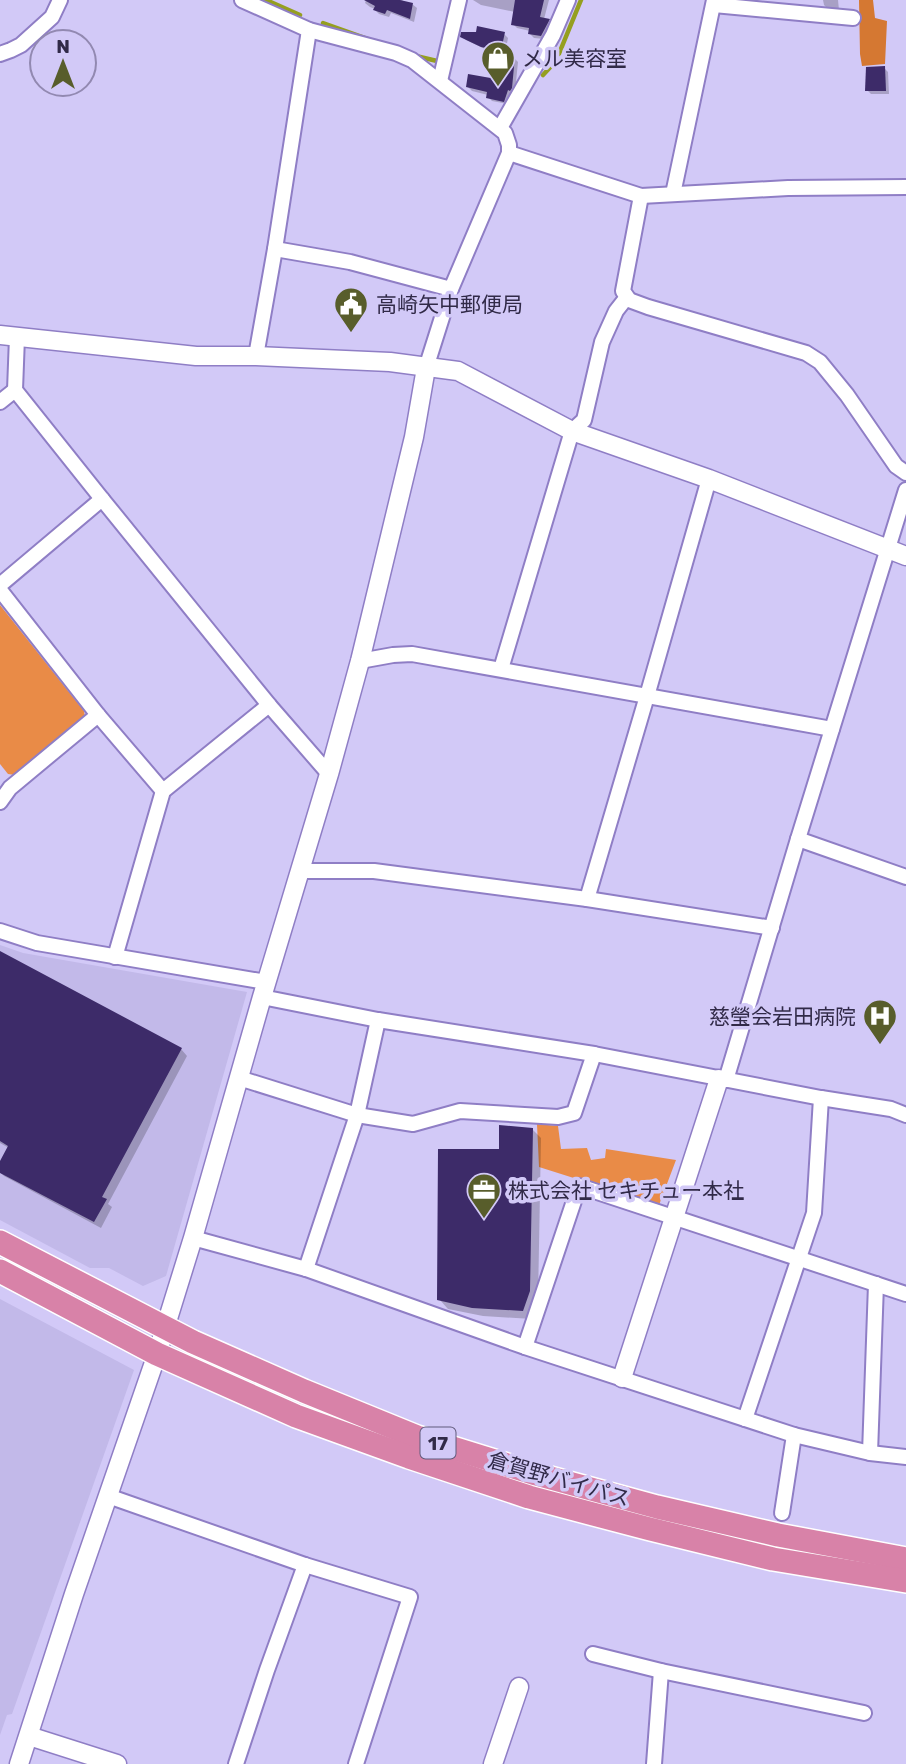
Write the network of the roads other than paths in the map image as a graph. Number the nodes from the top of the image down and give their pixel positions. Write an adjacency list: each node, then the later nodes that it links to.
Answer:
1 (60, 0): 8 (street)
2 (242, 0): 7 (street)
3 (459, 0): 9 (street)
4 (568, 0): 10 (street)
5 (714, 3): 6 (street); 13 (street)
6 (853, 18)
7 (309, 30): 9 (street); 15 (street)
8 (0, 54)
9 (440, 81): 10 (street)
10 (500, 128): 11 (street)
11 (509, 153): 14 (street); 16 (street)
12 (906, 187): 13 (street)
13 (673, 194): 14 (street)
14 (641, 196): 17 (street)
15 (275, 249): 16 (street); 19 (street)
16 (451, 289): 20 (street)
17 (627, 296): 23 (street); 24 (street)
18 (8, 336): 19 (street); 21 (street)
19 (256, 356): 20 (street)
20 (426, 368): 23 (street); 31 (street)
21 (15, 390): 22 (street); 27 (street)
22 (0, 402)
23 (572, 431): 25 (street); 32 (street)
24 (906, 473)
25 (709, 479): 28 (street); 33 (street)
26 (906, 490): 28 (street)
27 (102, 499): 30 (street); 34 (street)
28 (888, 549): 29 (street); 36 (street)
29 (906, 556)
30 (0, 587): 35 (street)
31 (360, 661): 32 (street); 37 (street)
32 (501, 669): 33 (street)
33 (647, 696): 36 (street); 45 (street)
34 (269, 705): 37 (street); 40 (street)
35 (98, 715): 39 (street); 40 (street)
36 (832, 729): 42 (street)
37 (329, 774): 43 (street)
38 (0, 775): 39 (street)
39 (10, 788): 41 (street)
40 (163, 791): 48 (street)
41 (0, 802)
42 (798, 839): 44 (street); 46 (street)
43 (300, 871): 45 (street); 49 (street)
44 (906, 877)
45 (586, 899): 46 (street)
46 (772, 928): 53 (street)
47 (0, 932): 48 (street)
48 (115, 957): 49 (street)
49 (264, 990): 50 (street); 52 (street)
50 (378, 1020): 51 (street); 55 (street)
51 (594, 1054): 53 (street); 55 (street)
52 (239, 1078): 55 (street); 58 (street)
53 (723, 1079): 54 (street); 57 (street)
54 (821, 1098): 56 (street); 60 (street)
55 (358, 1115): 61 (street)
56 (906, 1115)
57 (674, 1217): 60 (street); 66 (street); 68 (street)
58 (193, 1238): 61 (street); 65 (street)
59 (0, 1242): 65 (highway, 倉賀野バイパス / 17)
60 (799, 1259): 63 (street); 69 (street)
61 (306, 1269): 66 (street)
62 (0, 1271): 67 (highway, 倉賀野バイパス / 17)
63 (876, 1284): 64 (street); 71 (street)
64 (906, 1294)
65 (165, 1328): 67 (street); 75 (highway, 倉賀野バイパス / 17)
66 (525, 1347): 68 (street)
67 (157, 1354): 73 (street); 77 (highway, 倉賀野バイパス / 17)
68 (622, 1378): 69 (street)
69 (745, 1419): 70 (street)
70 (794, 1435): 71 (street); 74 (street)
71 (870, 1453): 72 (street)
72 (906, 1457)
73 (108, 1496): 76 (street); 82 (street)
74 (782, 1513)
75 (906, 1559)
76 (305, 1564): 85 (street); 86 (street)
77 (906, 1581)
78 (593, 1654): 79 (street)
79 (661, 1671): 81 (street); 88 (street)
80 (519, 1687): 87 (street)
81 (864, 1713)
82 (29, 1736): 83 (street); 84 (street)
83 (19, 1764)
84 (117, 1764)
85 (236, 1764)
86 (356, 1764)
87 (493, 1764)
88 (654, 1764)

